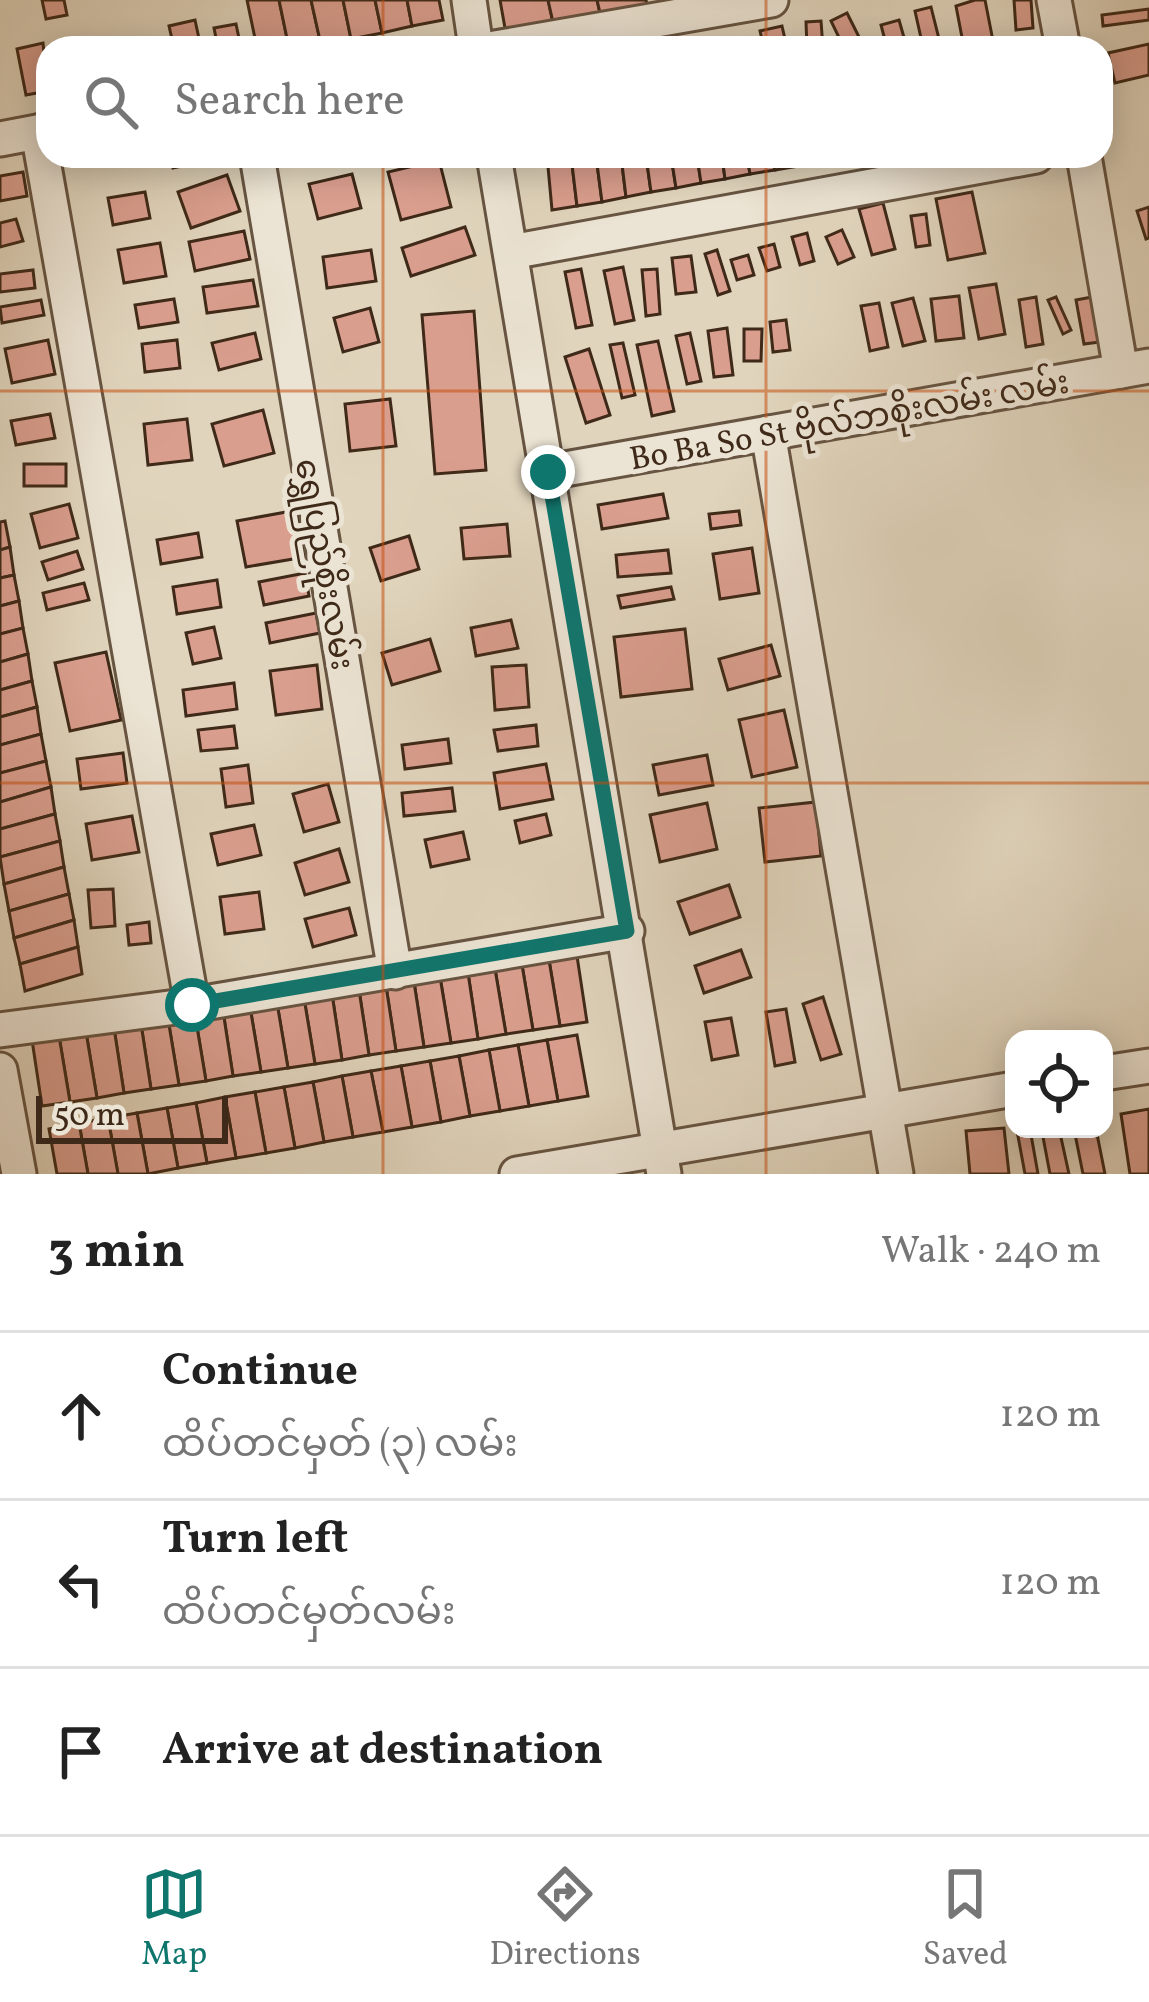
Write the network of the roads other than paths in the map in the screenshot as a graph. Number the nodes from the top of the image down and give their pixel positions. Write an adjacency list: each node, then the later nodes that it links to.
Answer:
1 (469, 0): 4 (street)
2 (771, 0): 5 (street)
3 (1054, 0): 6 (street)
4 (474, 36)
5 (564, 36)
6 (1061, 36)
7 (36, 132): 8 (street)
8 (0, 139)
9 (49, 168): 20 (street)
10 (259, 168): 19 (street, ရွှေပြည်စိုးလမ်း)
11 (496, 168): 14 (street)
12 (970, 168): 14 (street)
13 (1087, 168): 15 (street)
14 (511, 252): 17 (street)
15 (1135, 368): 16 (street, Bo Ba So St ဗိုလ်ဘစိုးလမ်း လမ်း)
16 (768, 433): 17 (street, Bo Ba So St ဗိုလ်ဘစိုးလမ်း လမ်း); 26 (street)
17 (548, 472): 18 (street)
18 (627, 931): 19 (street); 27 (street)
19 (395, 972): 20 (street)
20 (192, 1005): 21 (street)
21 (0, 1030)
22 (1149, 1066): 24 (street)
23 (0, 1070): 28 (street)
24 (1113, 1072)
25 (1005, 1091): 26 (street)
26 (886, 1111): 27 (street); 30 (street)
27 (662, 1161): 29 (street)
28 (19, 1174)
29 (517, 1174)
30 (896, 1174)

